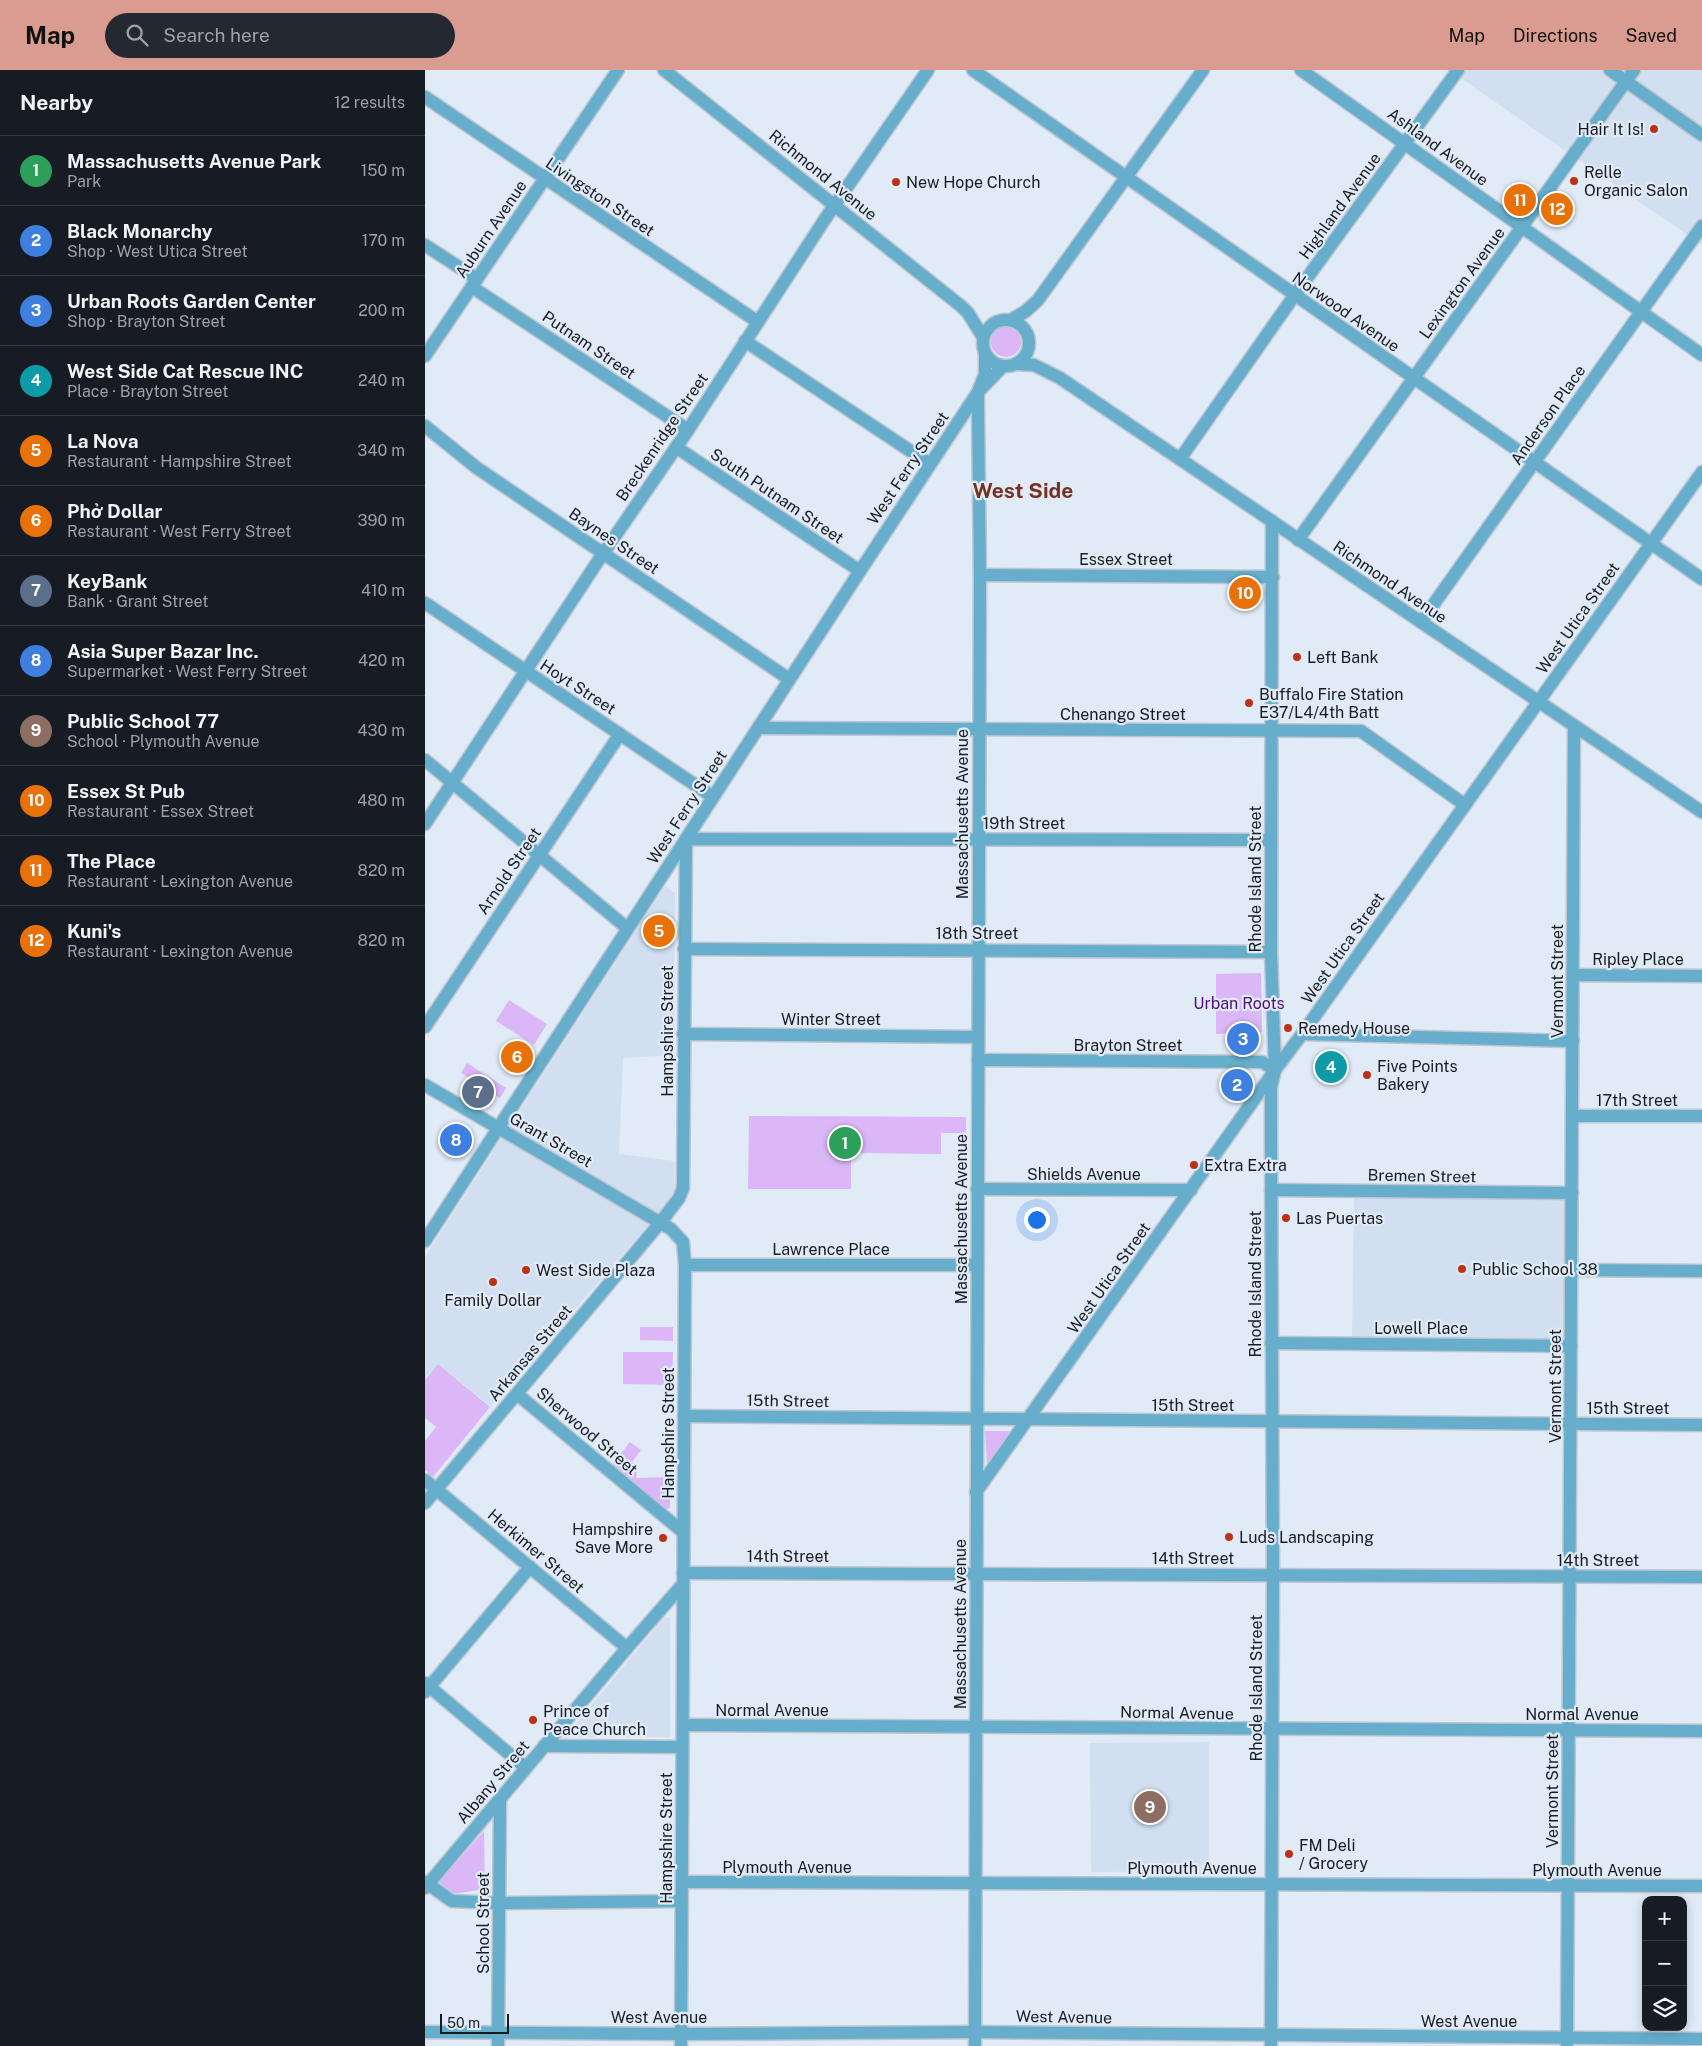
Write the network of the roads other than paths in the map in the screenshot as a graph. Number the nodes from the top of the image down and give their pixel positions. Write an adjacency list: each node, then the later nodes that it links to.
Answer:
1 (618, 70): 15 (street, Auburn Avenue)
2 (664, 70): 16 (street, Richmond Avenue)
3 (928, 70): 16 (street, Breckenridge Street)
4 (973, 70): 14 (street, Norwood Avenue)
5 (1203, 70): 14 (street)
6 (1301, 70): 13 (street, Ashland Avenue)
7 (1458, 70): 13 (street, Highland Avenue)
8 (1610, 70): 10 (street)
9 (1634, 70): 10 (street, Lexington Avenue)
10 (1626, 81): 12 (street); 18 (street, Lexington Avenue)
11 (425, 97): 15 (street, Livingston Street)
12 (1702, 135)
13 (1406, 144): 18 (street, Ashland Avenue); 21 (street, Highland Avenue)
14 (1126, 178): 21 (street, Norwood Avenue); 22 (street)
15 (545, 179): 20 (street, Auburn Avenue); 27 (street, Livingston Street)
16 (834, 206): 23 (street, Richmond Avenue); 27 (street, Breckenridge Street)
17 (1702, 226): 24 (street, Anderson Place)
18 (1522, 228): 24 (street, Ashland Avenue); 36 (street, Lexington Avenue)
19 (425, 245): 20 (street, Putnam Street)
20 (475, 283): 33 (street, Auburn Avenue); 39 (street, Putnam Street)
21 (1295, 296): 36 (street, Norwood Avenue); 41 (street, Highland Avenue)
22 (1038, 300): 25 (street); 29 (street)
23 (961, 306): 26 (street, Richmond Avenue); 28 (street, Richmond Avenue)
24 (1641, 312): 32 (street, Ashland Avenue); 42 (street, Anderson Place)
25 (1011, 320): 26 (street); 29 (street)
26 (996, 321): 28 (street)
27 (758, 322): 30 (street, Breckenridge Street)
28 (983, 337): 31 (street)
29 (1027, 338): 34 (street); 35 (street, Richmond Avenue)
30 (745, 342): 39 (street, Breckenridge Street); 43 (street)
31 (985, 353): 34 (street); 37 (street, West Ferry Street)
32 (1702, 355)
33 (425, 356)
34 (1009, 365): 35 (street, Richmond Avenue); 37 (street, West Ferry Street)
35 (1060, 378): 41 (street, Richmond Avenue)
36 (1414, 379): 42 (street, Norwood Avenue); 46 (street, Lexington Avenue)
37 (978, 392): 43 (street, West Ferry Street); 50 (street, Massachusetts Avenue)
38 (425, 426): 48 (street, Baynes Street)
39 (688, 430): 40 (street, Breckenridge Street)
40 (676, 447): 48 (street, Breckenridge Street); 49 (street, South Putnam Street)
41 (1180, 460): 45 (street, Richmond Avenue)
42 (1534, 462): 47 (street, Norwood Avenue); 54 (street, Anderson Place)
43 (930, 464): 49 (street, West Ferry Street)
44 (1702, 472): 47 (street, West Utica Street)
45 (1272, 521): 46 (street, Richmond Avenue); 51 (street, Rhode Island Street)
46 (1298, 540): 54 (street, Richmond Avenue)
47 (1651, 544): 52 (street, Norwood Avenue); 57 (street, West Utica Street)
48 (603, 553): 55 (street, Breckenridge Street); 56 (street, Baynes Street)
49 (860, 571): 56 (street, West Ferry Street)
50 (979, 575): 51 (street, Essex Street); 60 (street, Massachusetts Avenue)
51 (1273, 577): 61 (street, Rhode Island Street)
52 (1702, 579)
53 (425, 603): 55 (street, Hoyt Street)
54 (1421, 622): 57 (street, Richmond Avenue)
55 (525, 672): 62 (street, Hoyt Street); 64 (street, Breckenridge Street)
56 (789, 679): 59 (street, West Ferry Street)
57 (1539, 702): 58 (street, Richmond Avenue); 66 (street, West Utica Street)
58 (1574, 726): 67 (street, Richmond Avenue); 77 (street, Vermont Street)
59 (758, 728): 60 (street, Chenango Street); 65 (street, West Ferry Street)
60 (979, 730): 61 (street, Chenango Street); 70 (street, Massachusetts Avenue)
61 (1272, 730): 66 (street, Chenango Street); 71 (street, Rhode Island Street)
62 (620, 734): 65 (street, Hoyt Street); 72 (street, Arnold Street)
63 (425, 760): 64 (street)
64 (453, 782): 68 (street, Breckenridge Street); 72 (street)
65 (713, 797): 69 (street, West Ferry Street)
66 (1465, 805): 81 (street, West Utica Street)
67 (1702, 812)
68 (425, 824)
69 (686, 839): 70 (street, 19th Street); 73 (street, West Ferry Street); 74 (street, Hampshire Street)
70 (979, 839): 71 (street, 19th Street); 75 (street, Massachusetts Avenue)
71 (1271, 840): 76 (street, Rhode Island Street)
72 (539, 855): 73 (street); 79 (street, Arnold Street)
73 (627, 928): 89 (street, West Ferry Street)
74 (683, 949): 75 (street, 18th Street); 80 (street, Hampshire Street)
75 (978, 950): 76 (street, 18th Street); 82 (street, Massachusetts Avenue)
76 (1271, 952): 85 (street, Rhode Island Street)
77 (1573, 975): 78 (street, Ripley Place); 83 (street, Vermont Street)
78 (1702, 976)
79 (425, 1027)
80 (683, 1034): 82 (street, Winter Street); 94 (street, Hampshire Street)
81 (1302, 1034): 83 (street); 85 (street, West Utica Street)
82 (978, 1037): 84 (street, Massachusetts Avenue)
83 (1573, 1042): 87 (street, Vermont Street)
84 (978, 1060): 85 (street, Brayton Street); 90 (street, Massachusetts Avenue)
85 (1275, 1070): 91 (street, West Utica Street); 92 (street, Rhode Island Street)
86 (425, 1086): 89 (street, Grant Street)
87 (1572, 1116): 88 (street, 17th Street); 93 (street, Vermont Street)
88 (1702, 1116)
89 (498, 1128): 94 (street, Grant Street); 95 (street, West Ferry Street)
90 (977, 1190): 91 (street, Shields Avenue); 96 (street, Massachusetts Avenue)
91 (1191, 1190): 105 (street, West Utica Street)
92 (1271, 1190): 93 (street, Bremen Street); 100 (street, Rhode Island Street)
93 (1572, 1193): 98 (street, Vermont Street)
94 (660, 1223): 97 (street, Hampshire Street); 102 (street, Arkansas Street)
95 (425, 1241)
96 (977, 1265): 97 (street, Lawrence Place); 104 (street, Massachusetts Avenue)
97 (685, 1266): 103 (street, Hampshire Street)
98 (1571, 1270): 99 (street); 101 (street, Vermont Street)
99 (1702, 1271)
100 (1271, 1343): 101 (street, Lowell Place); 106 (street, Rhode Island Street)
101 (1571, 1346): 107 (street, Vermont Street)
102 (517, 1394): 110 (street, Arkansas Street); 113 (street, Sherwood Street)
103 (684, 1416): 104 (street, 15th Street); 113 (street, Hampshire Street)
104 (977, 1420): 105 (street, 15th Street); 111 (street, Massachusetts Avenue)
105 (1028, 1420): 106 (street, 15th Street); 111 (street, West Utica Street)
106 (1271, 1422): 107 (street, 15th Street); 116 (street, Rhode Island Street)
107 (1571, 1424): 108 (street, 15th Street); 117 (street, Vermont Street)
108 (1702, 1425)
109 (425, 1480): 110 (street, Herkimer Street)
110 (436, 1490): 112 (street, Arkansas Street); 114 (street, Herkimer Street)
111 (977, 1492): 115 (street, Massachusetts Avenue)
112 (425, 1503)
113 (683, 1532): 119 (street, Hampshire Street)
114 (530, 1567): 120 (street, Herkimer Street); 121 (street)
115 (976, 1573): 116 (street, 14th Street); 119 (street, 14th Street); 123 (street, Massachusetts Avenue)
116 (1273, 1575): 117 (street, 14th Street); 124 (street, Rhode Island Street)
117 (1570, 1576): 118 (street, 14th Street); 125 (street, Vermont Street)
118 (1702, 1577)
119 (683, 1578): 120 (street, Albany Street); 122 (street, Hampshire Street)
120 (627, 1648): 127 (street, Albany Street)
121 (427, 1688): 129 (street)
122 (683, 1725): 123 (street, Normal Avenue); 128 (street, Hampshire Street)
123 (976, 1727): 124 (street, Normal Avenue); 132 (street, Massachusetts Avenue)
124 (1272, 1730): 125 (street, Normal Avenue); 134 (street, Rhode Island Street)
125 (1569, 1730): 126 (street, Normal Avenue); 135 (street, Vermont Street)
126 (1702, 1731)
127 (544, 1746): 128 (street); 129 (street, Albany Street)
128 (682, 1747): 131 (street, Hampshire Street)
129 (526, 1768): 130 (street, Albany Street)
130 (500, 1800): 133 (street, Albany Street); 138 (street, School Street)
131 (682, 1882): 132 (street, Plymouth Avenue); 137 (street, Hampshire Street)
132 (975, 1884): 134 (street, Plymouth Avenue); 140 (street, Massachusetts Avenue)
133 (426, 1885): 138 (street)
134 (1272, 1885): 135 (street, Plymouth Avenue); 144 (street, Rhode Island Street)
135 (1568, 1886): 136 (street, Plymouth Avenue); 145 (street, Vermont Street)
136 (1702, 1886)
137 (682, 1900): 138 (street); 143 (street, Hampshire Street)
138 (499, 1903): 141 (street, School Street)
139 (425, 2032): 141 (street, West Avenue)
140 (975, 2032): 143 (street, West Avenue); 144 (street, West Avenue); 147 (street, Massachusetts Avenue)
141 (499, 2033): 143 (street, West Avenue); 146 (street, School Street)
142 (1702, 2039): 145 (street, West Avenue)
143 (681, 2040)
144 (1271, 2041): 145 (street, West Avenue)
145 (1567, 2042)
146 (498, 2046)
147 (975, 2046)

